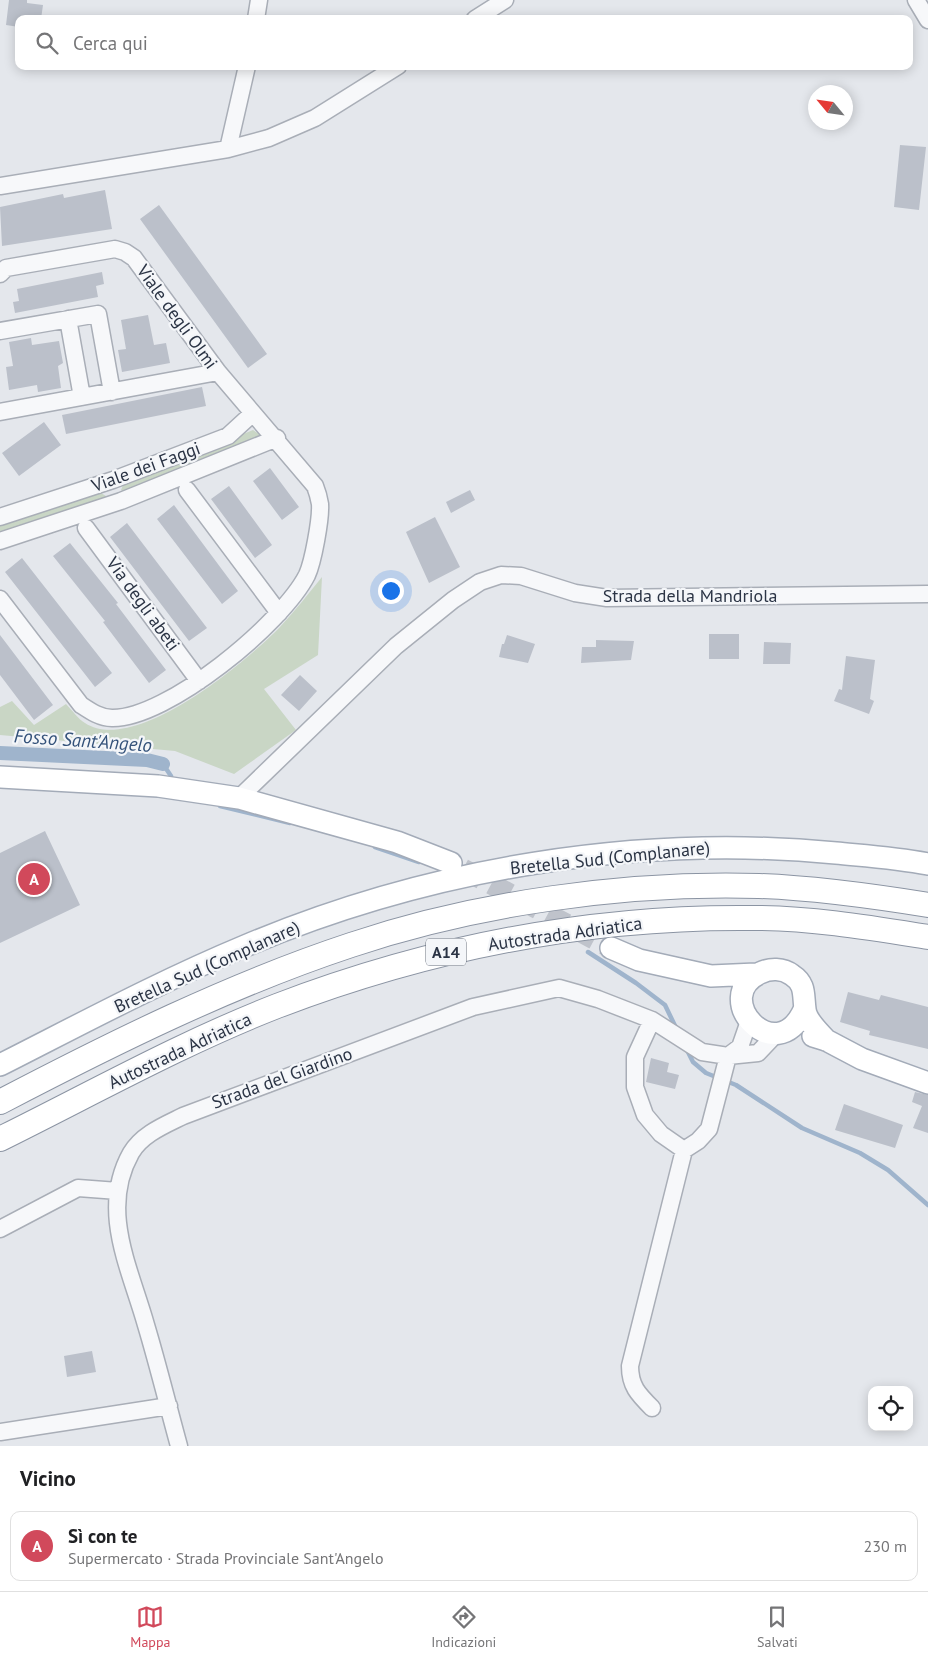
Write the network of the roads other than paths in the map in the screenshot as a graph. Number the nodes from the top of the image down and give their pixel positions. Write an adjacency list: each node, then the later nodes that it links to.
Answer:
1 (259, 0): 4 (street)
2 (505, 0): 5 (street)
3 (916, 0): 6 (street)
4 (257, 15)
5 (481, 15)
6 (928, 20)
7 (246, 70): 9 (street)
8 (392, 70): 9 (street)
9 (228, 149): 10 (street)
10 (0, 186)
11 (0, 274): 14 (street, Viale degli Olmi)
12 (68, 319): 13 (street); 15 (street); 16 (street)
13 (0, 331)
14 (218, 372): 15 (street); 18 (street, Viale degli Olmi)
15 (112, 392): 16 (street)
16 (82, 397): 17 (street)
17 (0, 412)
18 (252, 414): 19 (street); 21 (street, Viale dei Faggi)
19 (277, 438): 23 (street, Viale dei Faggi); 26 (street)
20 (187, 490): 26 (street)
21 (0, 517)
22 (86, 528): 27 (street, Via degli abeti)
23 (0, 541)
24 (928, 594): 29 (street, Strada della Mandriola)
25 (0, 599): 27 (street)
26 (279, 613): 27 (street)
27 (199, 681)
28 (0, 777): 29 (main road)
29 (239, 798): 30 (main road)
30 (451, 863)
31 (928, 864): 43 (main road, Bretella Sud (Complanare))
32 (928, 905): 45 (highway, Autostrada Adriatica / A14)
33 (928, 937): 46 (highway, Autostrada Adriatica / A14)
34 (611, 948): 36 (main road)
35 (756, 974): 36 (main road); 37 (main road); 38 (main road)
36 (711, 976): 38 (main road)
37 (804, 1010): 40 (main road); 41 (main road)
38 (745, 1011): 40 (main road); 42 (street)
39 (652, 1020): 42 (street, Strada del Giardino); 47 (street); 48 (street, Strada del Giardino)
40 (782, 1031): 41 (main road); 42 (street, Strada del Giardino)
41 (826, 1040): 44 (main road)
42 (728, 1056): 47 (street)
43 (0, 1065)
44 (928, 1083)
45 (0, 1102)
46 (0, 1139)
47 (684, 1150): 51 (street)
48 (118, 1191): 49 (street); 50 (street, Strada del Giardino)
49 (0, 1229)
50 (168, 1406): 52 (street); 53 (street, Strada del Giardino)
51 (652, 1408)
52 (0, 1432)
53 (179, 1446)

